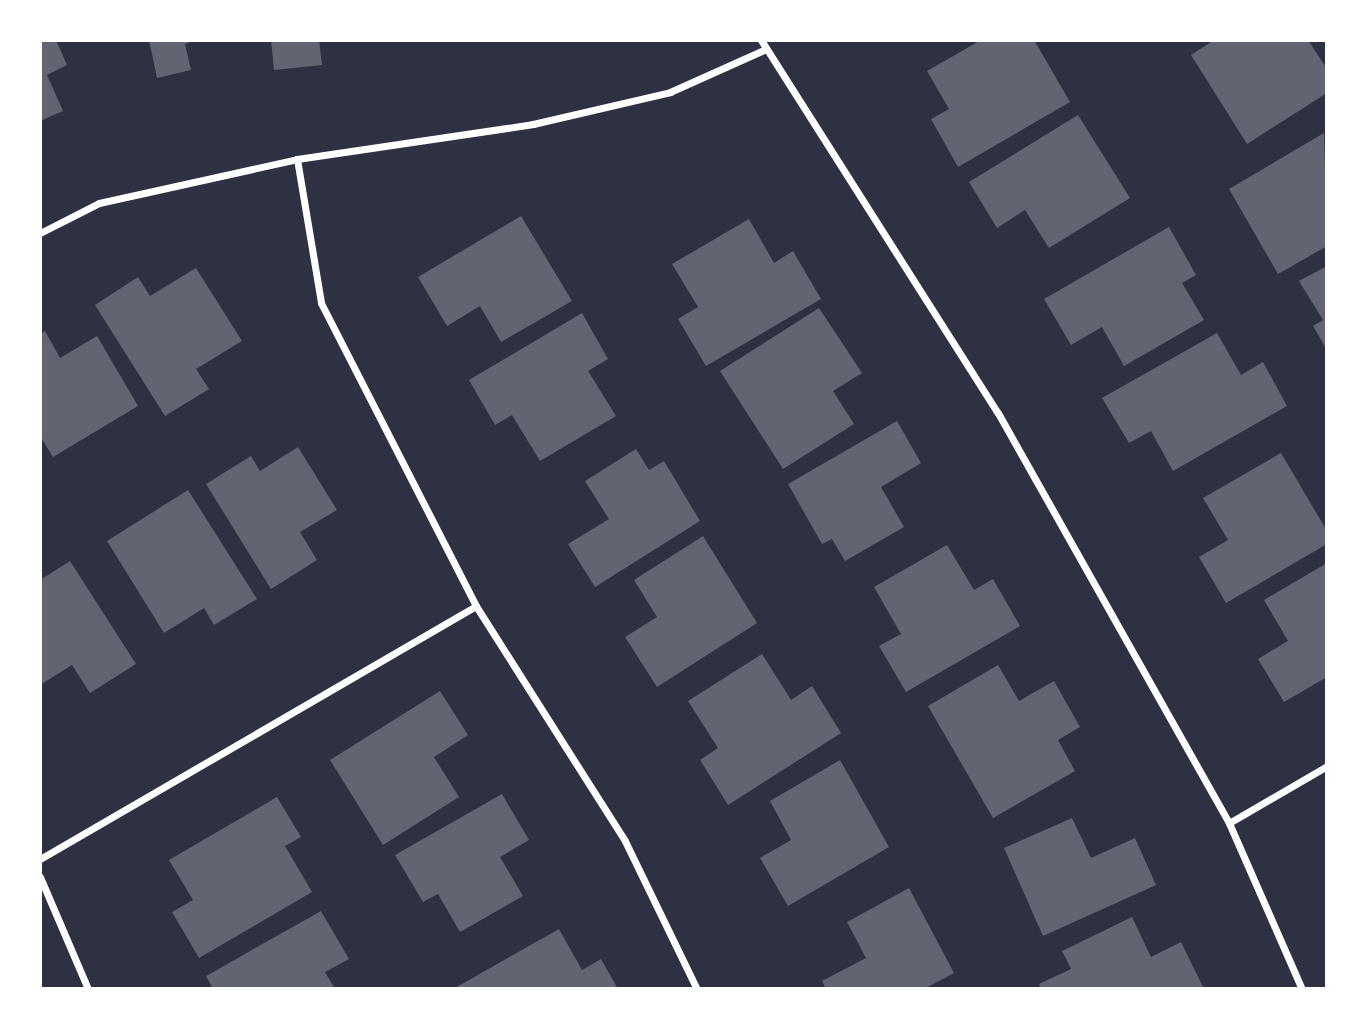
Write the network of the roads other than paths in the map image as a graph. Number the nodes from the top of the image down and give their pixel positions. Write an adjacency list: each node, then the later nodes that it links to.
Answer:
1 (761, 40): 2 (street)
2 (766, 49): 3 (street); 7 (street)
3 (297, 159): 4 (street); 5 (street)
4 (40, 233)
5 (476, 607): 8 (street); 11 (street)
6 (1327, 766): 7 (street)
7 (1229, 823): 12 (street)
8 (40, 859)
9 (40, 877): 10 (street)
10 (88, 989)
11 (697, 989)
12 (1302, 989)

